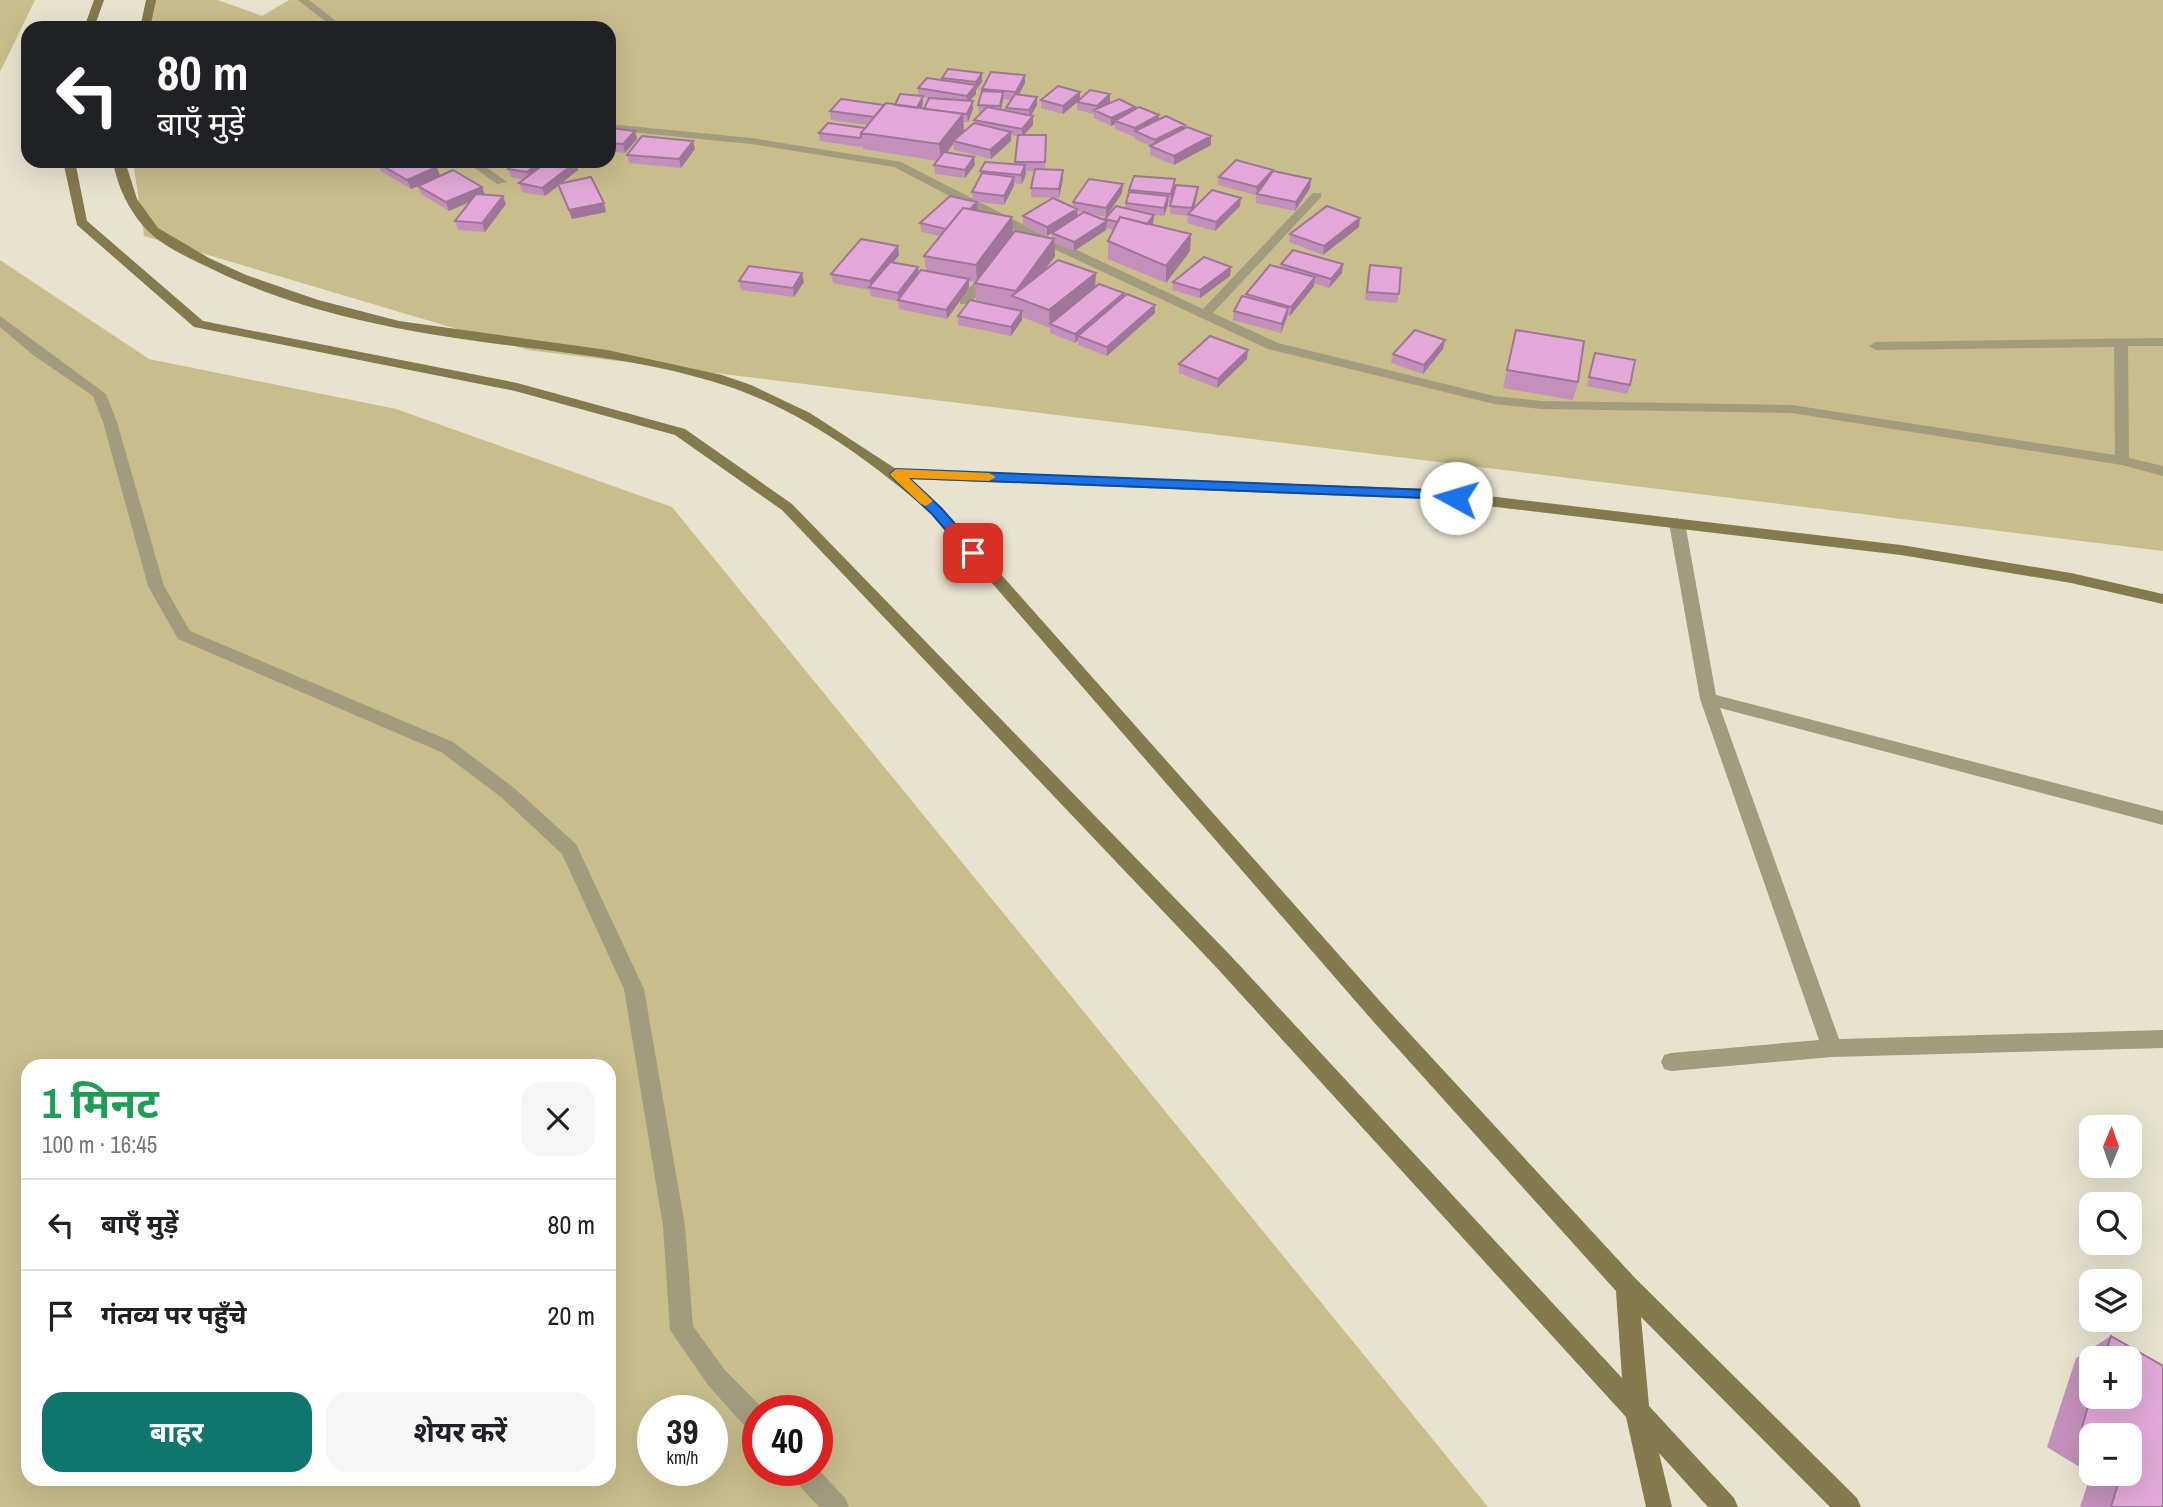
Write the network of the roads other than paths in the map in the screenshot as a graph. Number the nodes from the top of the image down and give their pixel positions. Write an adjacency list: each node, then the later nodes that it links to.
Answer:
1 (99, 0): 4 (street)
2 (152, 0): 5 (street)
3 (303, 0): 6 (street)
4 (92, 21)
5 (147, 21)
6 (331, 21)
7 (616, 128): 15 (street)
8 (70, 168): 32 (street)
9 (121, 168): 22 (street)
10 (481, 168): 11 (street)
11 (501, 182)
12 (1317, 195): 15 (street)
13 (1001, 261): 14 (street)
14 (965, 301)
15 (1205, 314): 20 (street)
16 (0, 320): 31 (street)
17 (2121, 342): 18 (street); 19 (street); 20 (street)
18 (2163, 342)
19 (1876, 346)
20 (2122, 461): 21 (street)
21 (2163, 471)
22 (896, 474): 23 (street); 30 (street)
23 (1677, 523): 24 (street); 25 (street)
24 (2163, 599)
25 (1708, 699): 26 (street); 28 (street)
26 (2163, 818)
27 (2163, 1039): 28 (street)
28 (1832, 1048): 29 (street)
29 (1671, 1062)
30 (1627, 1286): 32 (street); 34 (street)
31 (742, 1405)
32 (1636, 1412): 36 (street); 37 (street)
33 (817, 1486): 35 (street)
34 (1825, 1495): 38 (street)
35 (836, 1507)
36 (1659, 1507)
37 (1725, 1507)
38 (1848, 1507)

